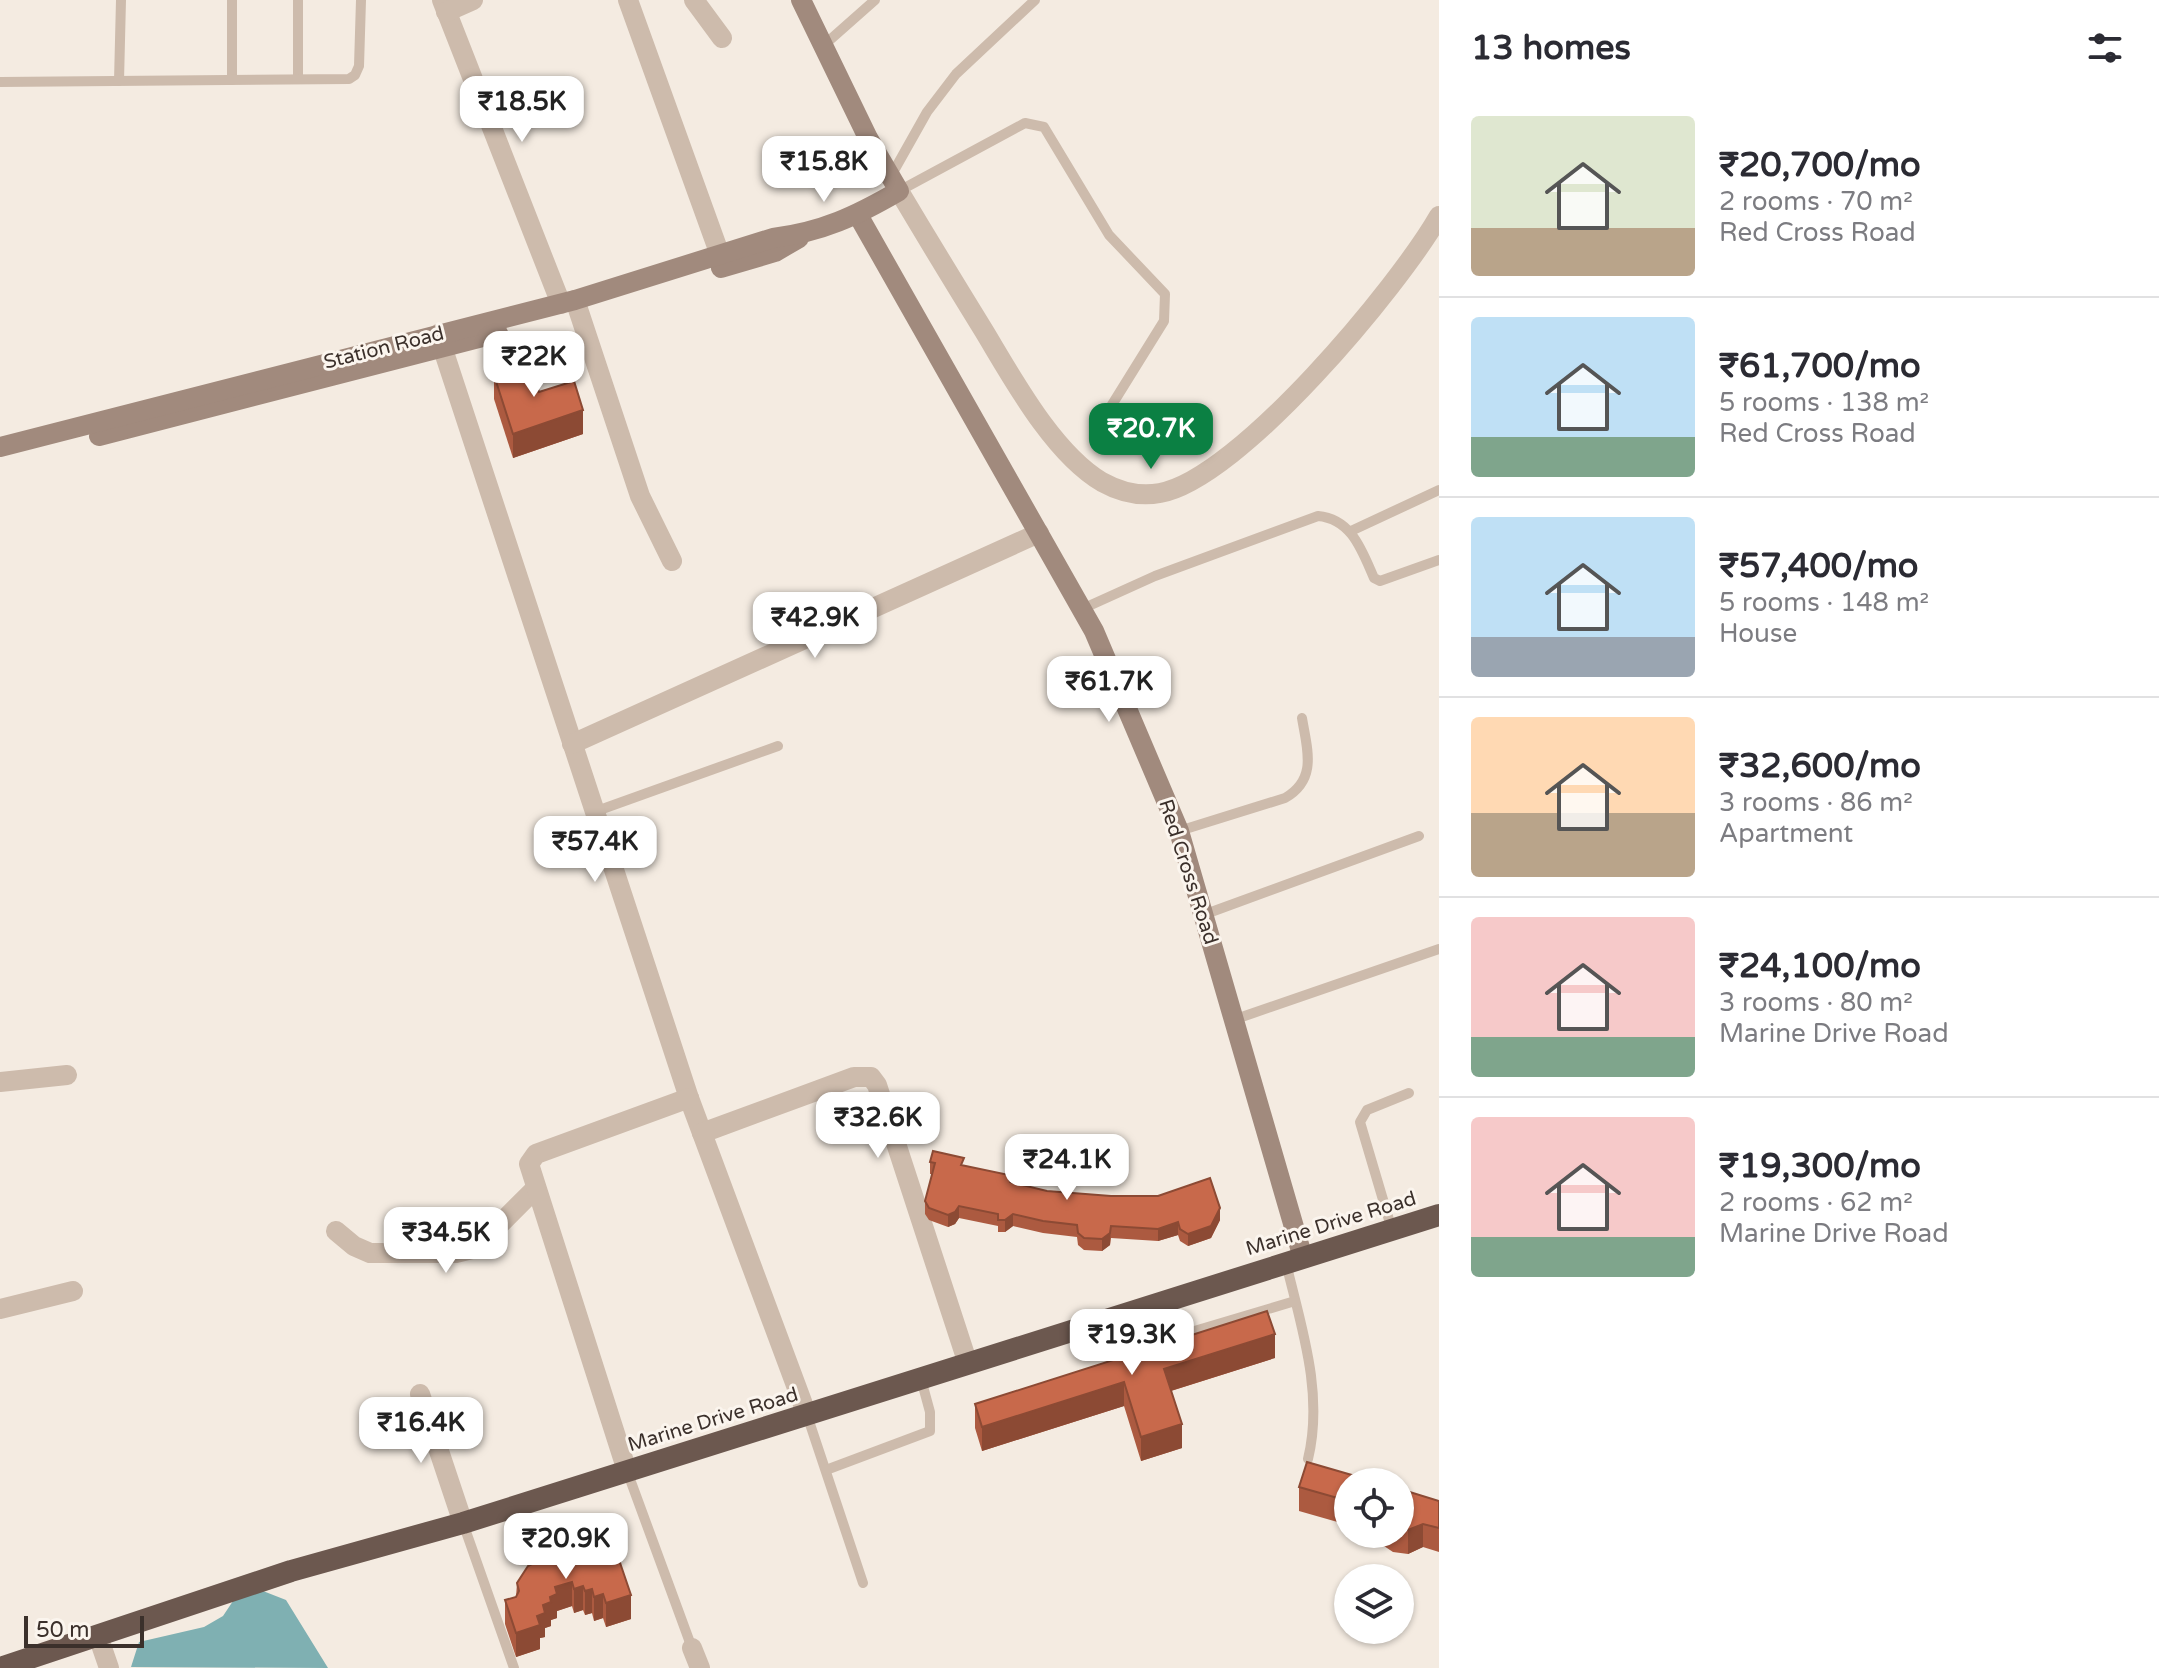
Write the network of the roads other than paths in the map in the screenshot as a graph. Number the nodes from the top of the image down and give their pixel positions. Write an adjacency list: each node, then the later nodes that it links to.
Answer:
1 (121, 0): 16 (lane)
2 (232, 0): 15 (lane)
3 (298, 0): 14 (lane)
4 (361, 0): 14 (lane)
5 (473, 0): 11 (street)
6 (628, 0): 22 (street)
7 (694, 0): 12 (street)
8 (801, 0): 13 (main road)
9 (875, 0): 13 (lane)
10 (1035, 0): 18 (lane)
11 (444, 6): 23 (street)
12 (722, 38)
13 (823, 46): 18 (main road)
14 (298, 79): 15 (lane)
15 (232, 80): 16 (lane)
16 (119, 81): 17 (lane)
17 (0, 82)
18 (894, 185): 19 (main road, Station Road); 20 (street); 25 (lane)
19 (858, 215): 21 (main road, Station Road); 30 (main road, Red Cross Road)
20 (1439, 216)
21 (805, 234): 22 (main road, Station Road); 23 (main road)
22 (720, 255): 23 (main road, Station Road)
23 (572, 305): 24 (main road, Station Road); 32 (street)
24 (440, 342): 26 (main road, Station Road); 27 (main road); 35 (street)
25 (1105, 416)
26 (0, 447)
27 (0, 461)
28 (1439, 490): 29 (lane)
29 (1351, 531): 31 (lane); 33 (lane)
30 (1039, 533): 33 (main road, Red Cross Road); 35 (street)
31 (1439, 560)
32 (672, 561)
33 (1082, 609): 38 (main road, Red Cross Road)
34 (1302, 718): 38 (lane)
35 (572, 744): 37 (street)
36 (778, 746): 37 (lane)
37 (594, 812): 46 (street)
38 (1179, 831): 40 (main road, Red Cross Road)
39 (1419, 836): 40 (lane)
40 (1203, 915): 42 (main road, Red Cross Road)
41 (1439, 949): 42 (lane)
42 (1233, 1020): 52 (main road, Red Cross Road)
43 (67, 1075): 44 (street)
44 (0, 1082)
45 (1409, 1093): 50 (lane)
46 (689, 1098): 47 (street); 48 (street)
47 (702, 1133): 57 (street); 60 (street)
48 (536, 1188): 51 (street); 63 (street)
49 (1439, 1215): 50 (highway, Marine Drive Road)
50 (1392, 1230): 52 (highway, Marine Drive Road)
51 (336, 1231)
52 (1294, 1260): 54 (lane); 57 (highway, Marine Drive Road)
53 (73, 1291): 55 (street)
54 (1295, 1301): 56 (lane); 61 (lane)
55 (0, 1309)
56 (1144, 1346)
57 (968, 1364): 58 (highway, Marine Drive Road)
58 (921, 1379): 60 (highway, Marine Drive Road); 62 (lane)
59 (420, 1394): 64 (street)
60 (807, 1415): 62 (lane); 63 (highway, Marine Drive Road)
61 (1308, 1459)
62 (826, 1470): 65 (lane)
63 (627, 1471): 64 (highway, Marine Drive Road); 67 (lane)
64 (463, 1523): 66 (highway, Marine Drive Road); 70 (lane)
65 (863, 1583)
66 (98, 1636): 68 (highway, Marine Drive Road); 69 (street)
67 (692, 1648): 71 (street)
68 (0, 1668)
69 (109, 1668)
70 (514, 1668)
71 (700, 1668)

